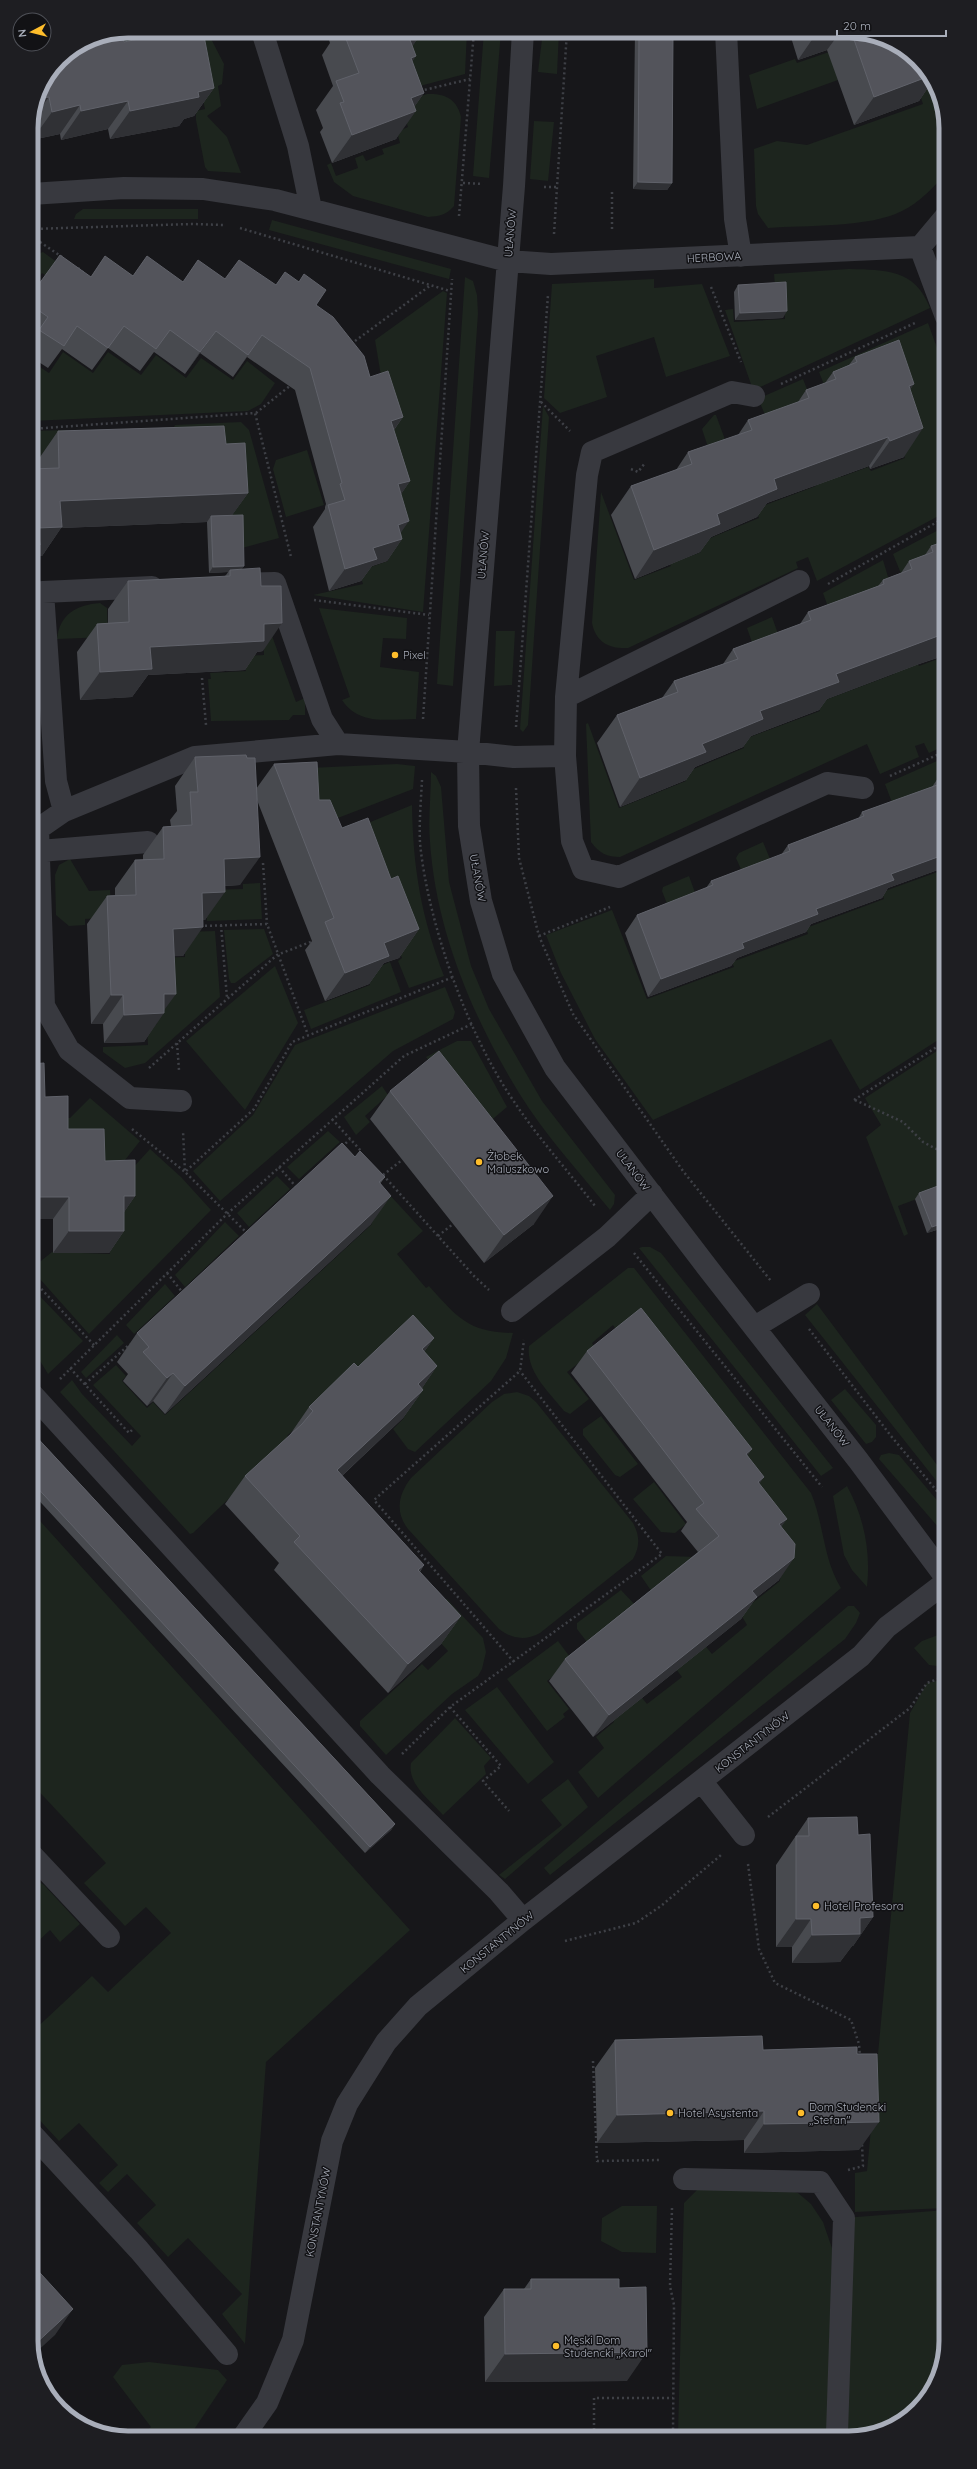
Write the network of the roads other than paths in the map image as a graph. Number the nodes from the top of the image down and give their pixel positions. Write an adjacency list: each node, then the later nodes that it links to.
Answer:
1 (264, 38): 5 (street)
2 (523, 38): 9 (street, UŁANÓW)
3 (726, 38): 8 (street)
4 (38, 194): 5 (street, HERBOWA)
5 (311, 209): 9 (street, HERBOWA)
6 (939, 224): 7 (street)
7 (920, 247): 8 (street, HERBOWA); 10 (street)
8 (741, 256): 9 (street, HERBOWA)
9 (508, 261): 17 (street, UŁANÓW)
10 (939, 298)
11 (754, 396): 15 (street)
12 (799, 581): 15 (street)
13 (213, 585): 16 (street)
14 (174, 587): 20 (street)
15 (566, 697): 18 (street)
16 (338, 744): 17 (street); 20 (street)
17 (468, 752): 18 (street); 26 (street, UŁANÓW)
18 (565, 756): 19 (street)
19 (863, 788)
20 (64, 811): 21 (street)
21 (38, 827)
22 (148, 842): 24 (street)
23 (38, 844): 24 (street)
24 (40, 851): 25 (street)
25 (181, 1101)
26 (652, 1194): 28 (street); 29 (street, UŁANÓW)
27 (810, 1294): 29 (street)
28 (512, 1311)
29 (755, 1327): 31 (street, UŁANÓW)
30 (38, 1401): 36 (street)
31 (939, 1569)
32 (939, 1587): 33 (street, KONSTANTYNÓW)
33 (702, 1782): 34 (street); 36 (street, KONSTANTYNÓW)
34 (744, 1836)
35 (38, 1861): 37 (street)
36 (523, 1920): 41 (street, KONSTANTYNÓW)
37 (109, 1937)
38 (38, 2141): 40 (street)
39 (684, 2179): 42 (street)
40 (227, 2354)
41 (247, 2431)
42 (837, 2431)

